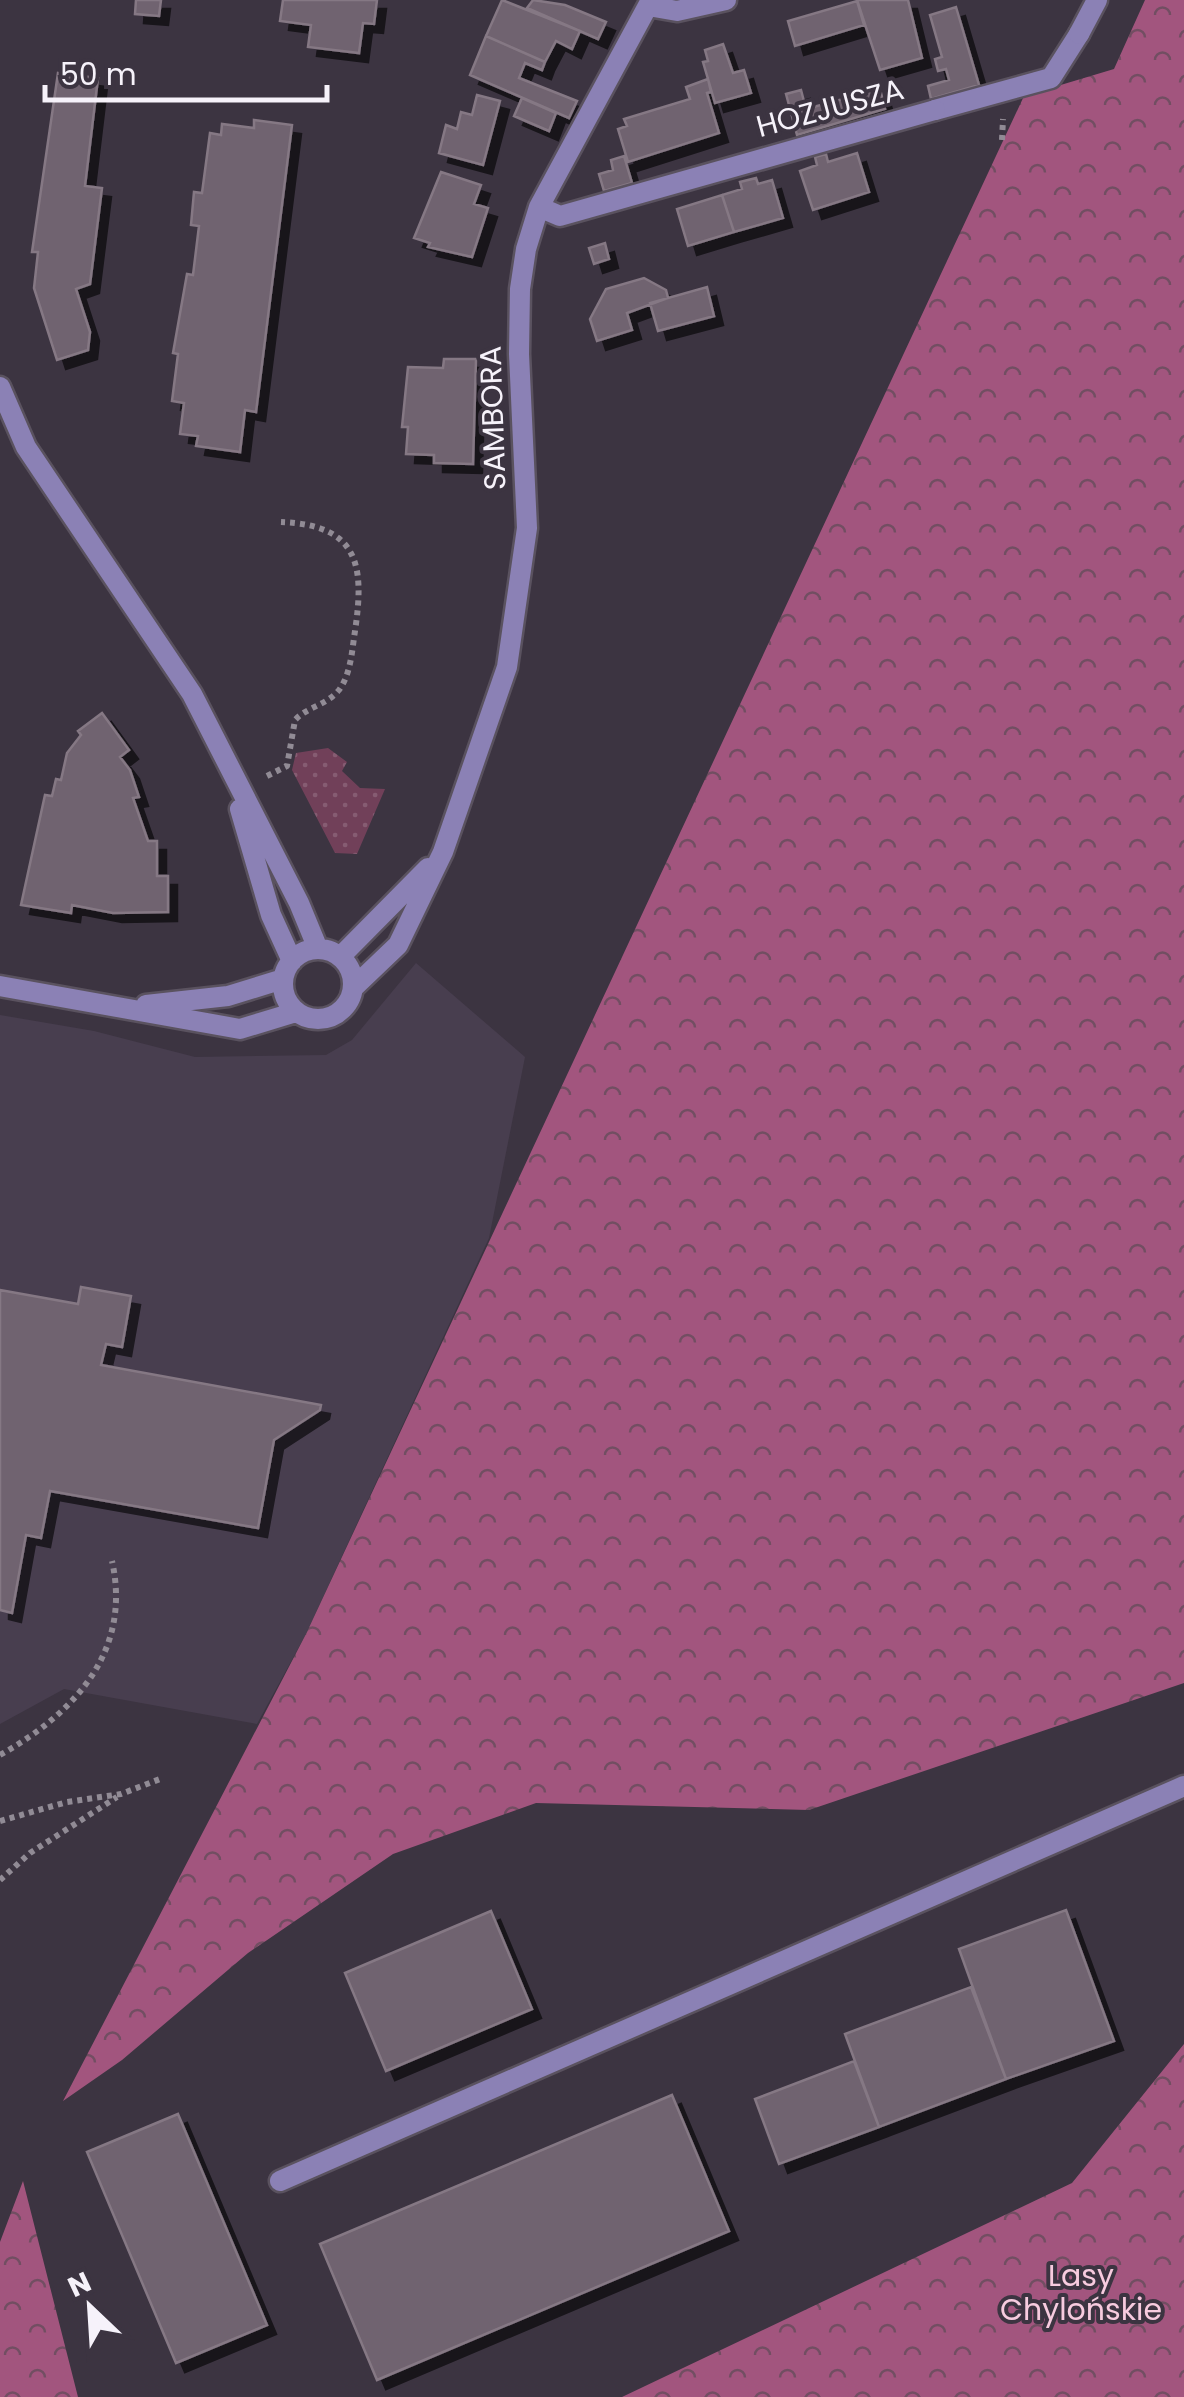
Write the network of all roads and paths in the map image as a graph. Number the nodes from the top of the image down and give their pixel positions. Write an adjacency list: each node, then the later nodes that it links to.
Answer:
1 (726, 0): 3 (street)
2 (1096, 0): 4 (street, HOZJUSZA)
3 (650, 3): 4 (street, SAMBORA)
4 (540, 207): 9 (street, SAMBORA)
5 (0, 386): 7 (street)
6 (280, 522): 8 (path)
7 (225, 759): 10 (street); 12 (street)
8 (267, 776)
9 (442, 852): 11 (street, SAMBORA); 14 (street, SAMBORA)
10 (318, 949): 11 (street); 12 (street, SAMBORA)
11 (340, 956): 14 (street)
12 (288, 970): 15 (street, SAMBORA); 16 (street)
13 (0, 986): 15 (street, SAMBORA)
14 (353, 988): 16 (street, SAMBORA)
15 (124, 1008): 16 (street, SAMBORA)
16 (296, 1012)
17 (112, 1561): 18 (path)
18 (0, 1755)
19 (160, 1779): 21 (path)
20 (1184, 1786): 24 (street)
21 (122, 1794): 22 (path); 23 (path)
22 (0, 1821)
23 (0, 1880)
24 (280, 2181)

